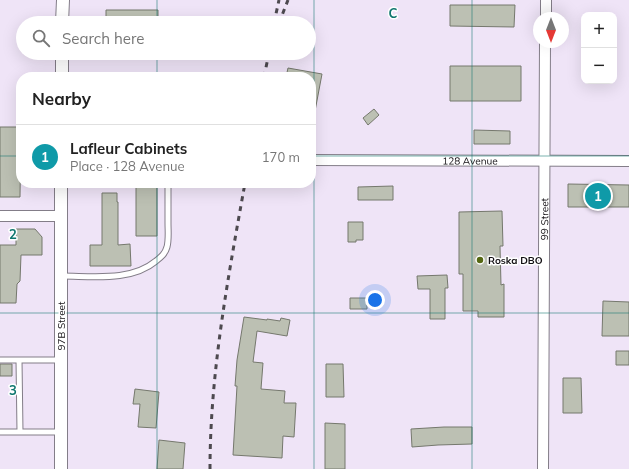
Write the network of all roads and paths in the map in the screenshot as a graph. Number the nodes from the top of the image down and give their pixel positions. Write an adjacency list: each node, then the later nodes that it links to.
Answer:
1 (62, 0): 4 (street)
2 (546, 0): 3 (street)
3 (546, 12)
4 (62, 16)
5 (545, 48): 9 (street, 99 Street)
6 (62, 60): 7 (street)
7 (62, 72)
8 (316, 160): 9 (street, 128 Avenue)
9 (544, 162): 10 (street, 128 Avenue); 23 (street, 99 Street)
10 (629, 162)
11 (61, 188): 14 (street, 97B Street)
12 (168, 188): 15 (lane)
13 (0, 216): 14 (street)
14 (61, 216): 15 (street, 97B Street)
15 (61, 276): 18 (street, 97B Street)
16 (0, 360): 17 (lane)
17 (19, 360): 18 (lane); 20 (lane)
18 (61, 360): 21 (street, 97B Street)
19 (0, 432): 20 (lane)
20 (20, 432): 21 (lane)
21 (61, 432): 22 (street, 97B Street)
22 (61, 469)
23 (543, 469)

